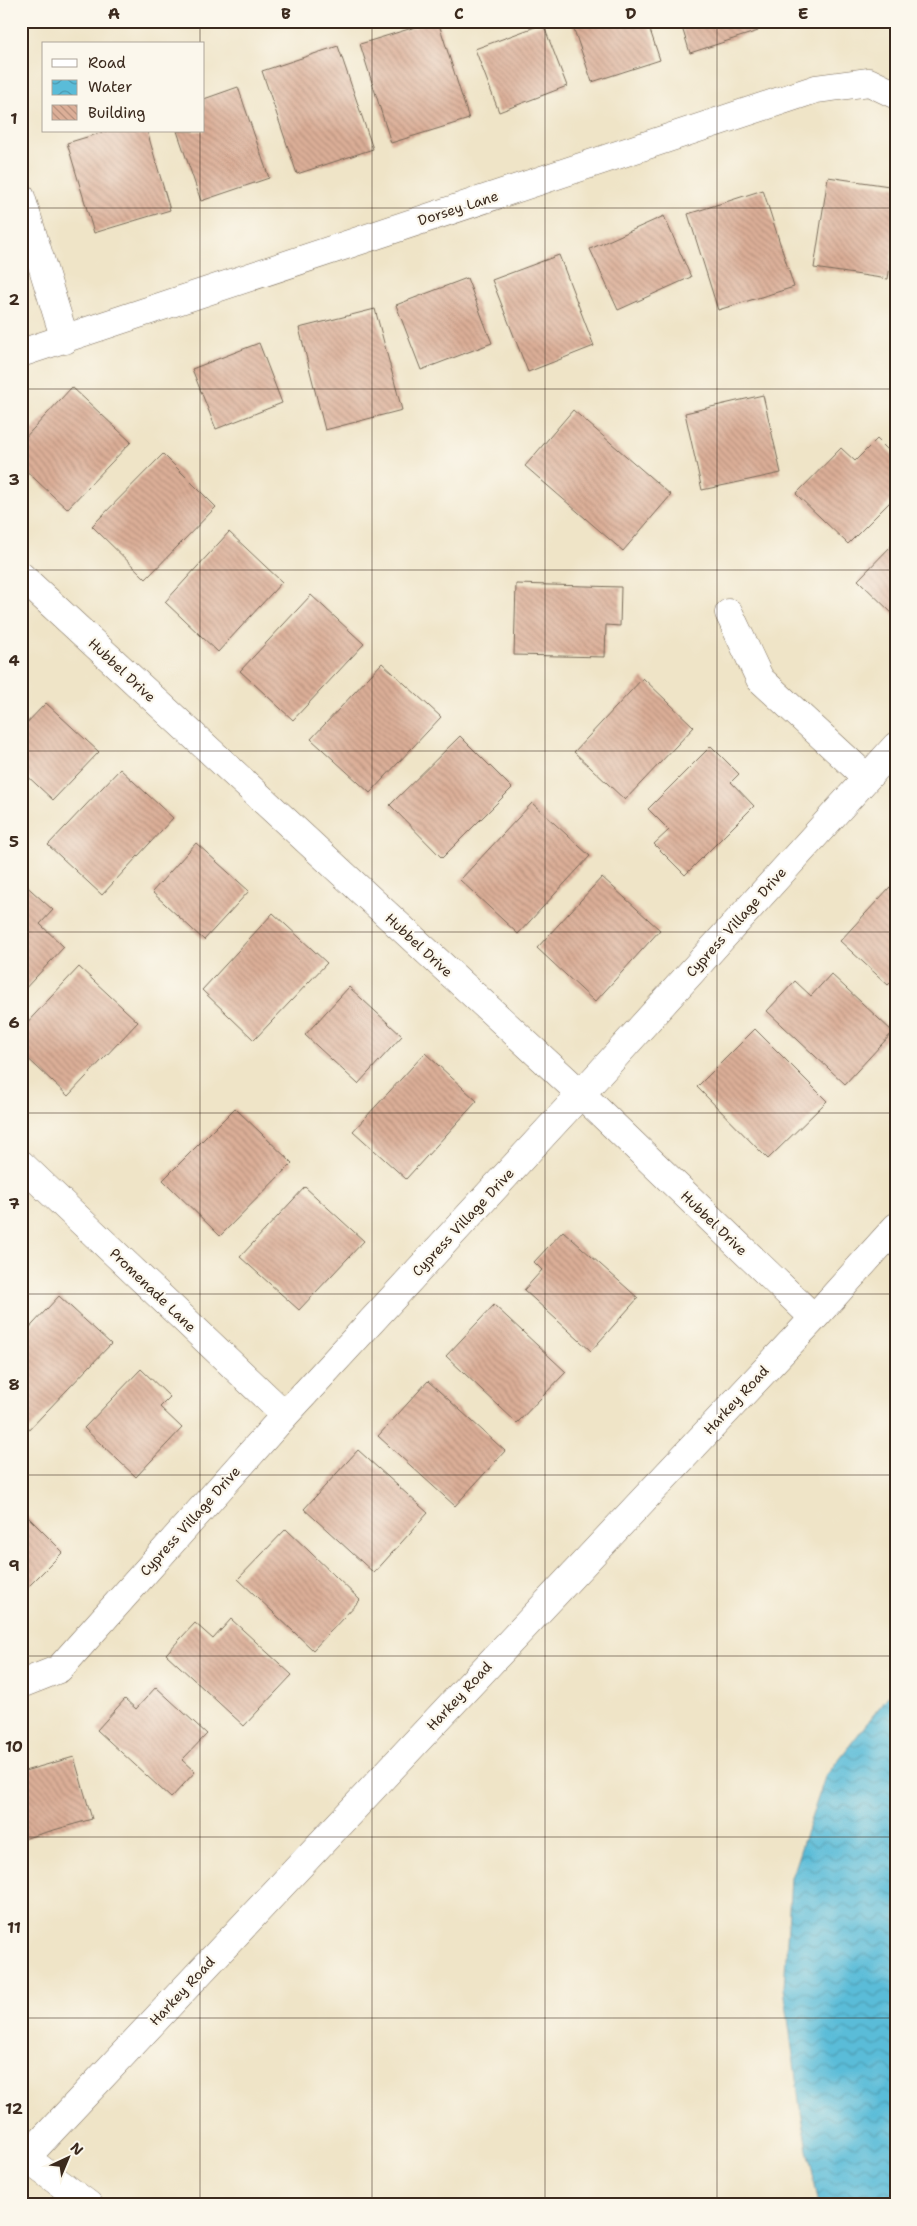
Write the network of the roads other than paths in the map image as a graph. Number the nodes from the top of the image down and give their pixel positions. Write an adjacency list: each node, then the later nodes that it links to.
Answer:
1 (896, 95): 3 (street, Dorsey Lane)
2 (21, 197): 3 (street)
3 (65, 340): 4 (street, Dorsey Lane)
4 (21, 353)
5 (21, 576): 9 (street, Hubbel Drive)
6 (729, 612): 8 (street)
7 (896, 746): 8 (street, Cypress Village Drive)
8 (866, 777): 9 (street, Cypress Village Drive)
9 (581, 1094): 12 (street, Hubbel Drive); 13 (street, Cypress Village Drive)
10 (21, 1164): 13 (street, Promenade Lane)
11 (896, 1227): 12 (street, Harkey Road)
12 (814, 1318): 15 (street, Harkey Road)
13 (285, 1415): 14 (street, Cypress Village Drive)
14 (21, 1684)
15 (24, 2160): 16 (street)
16 (89, 2205)

